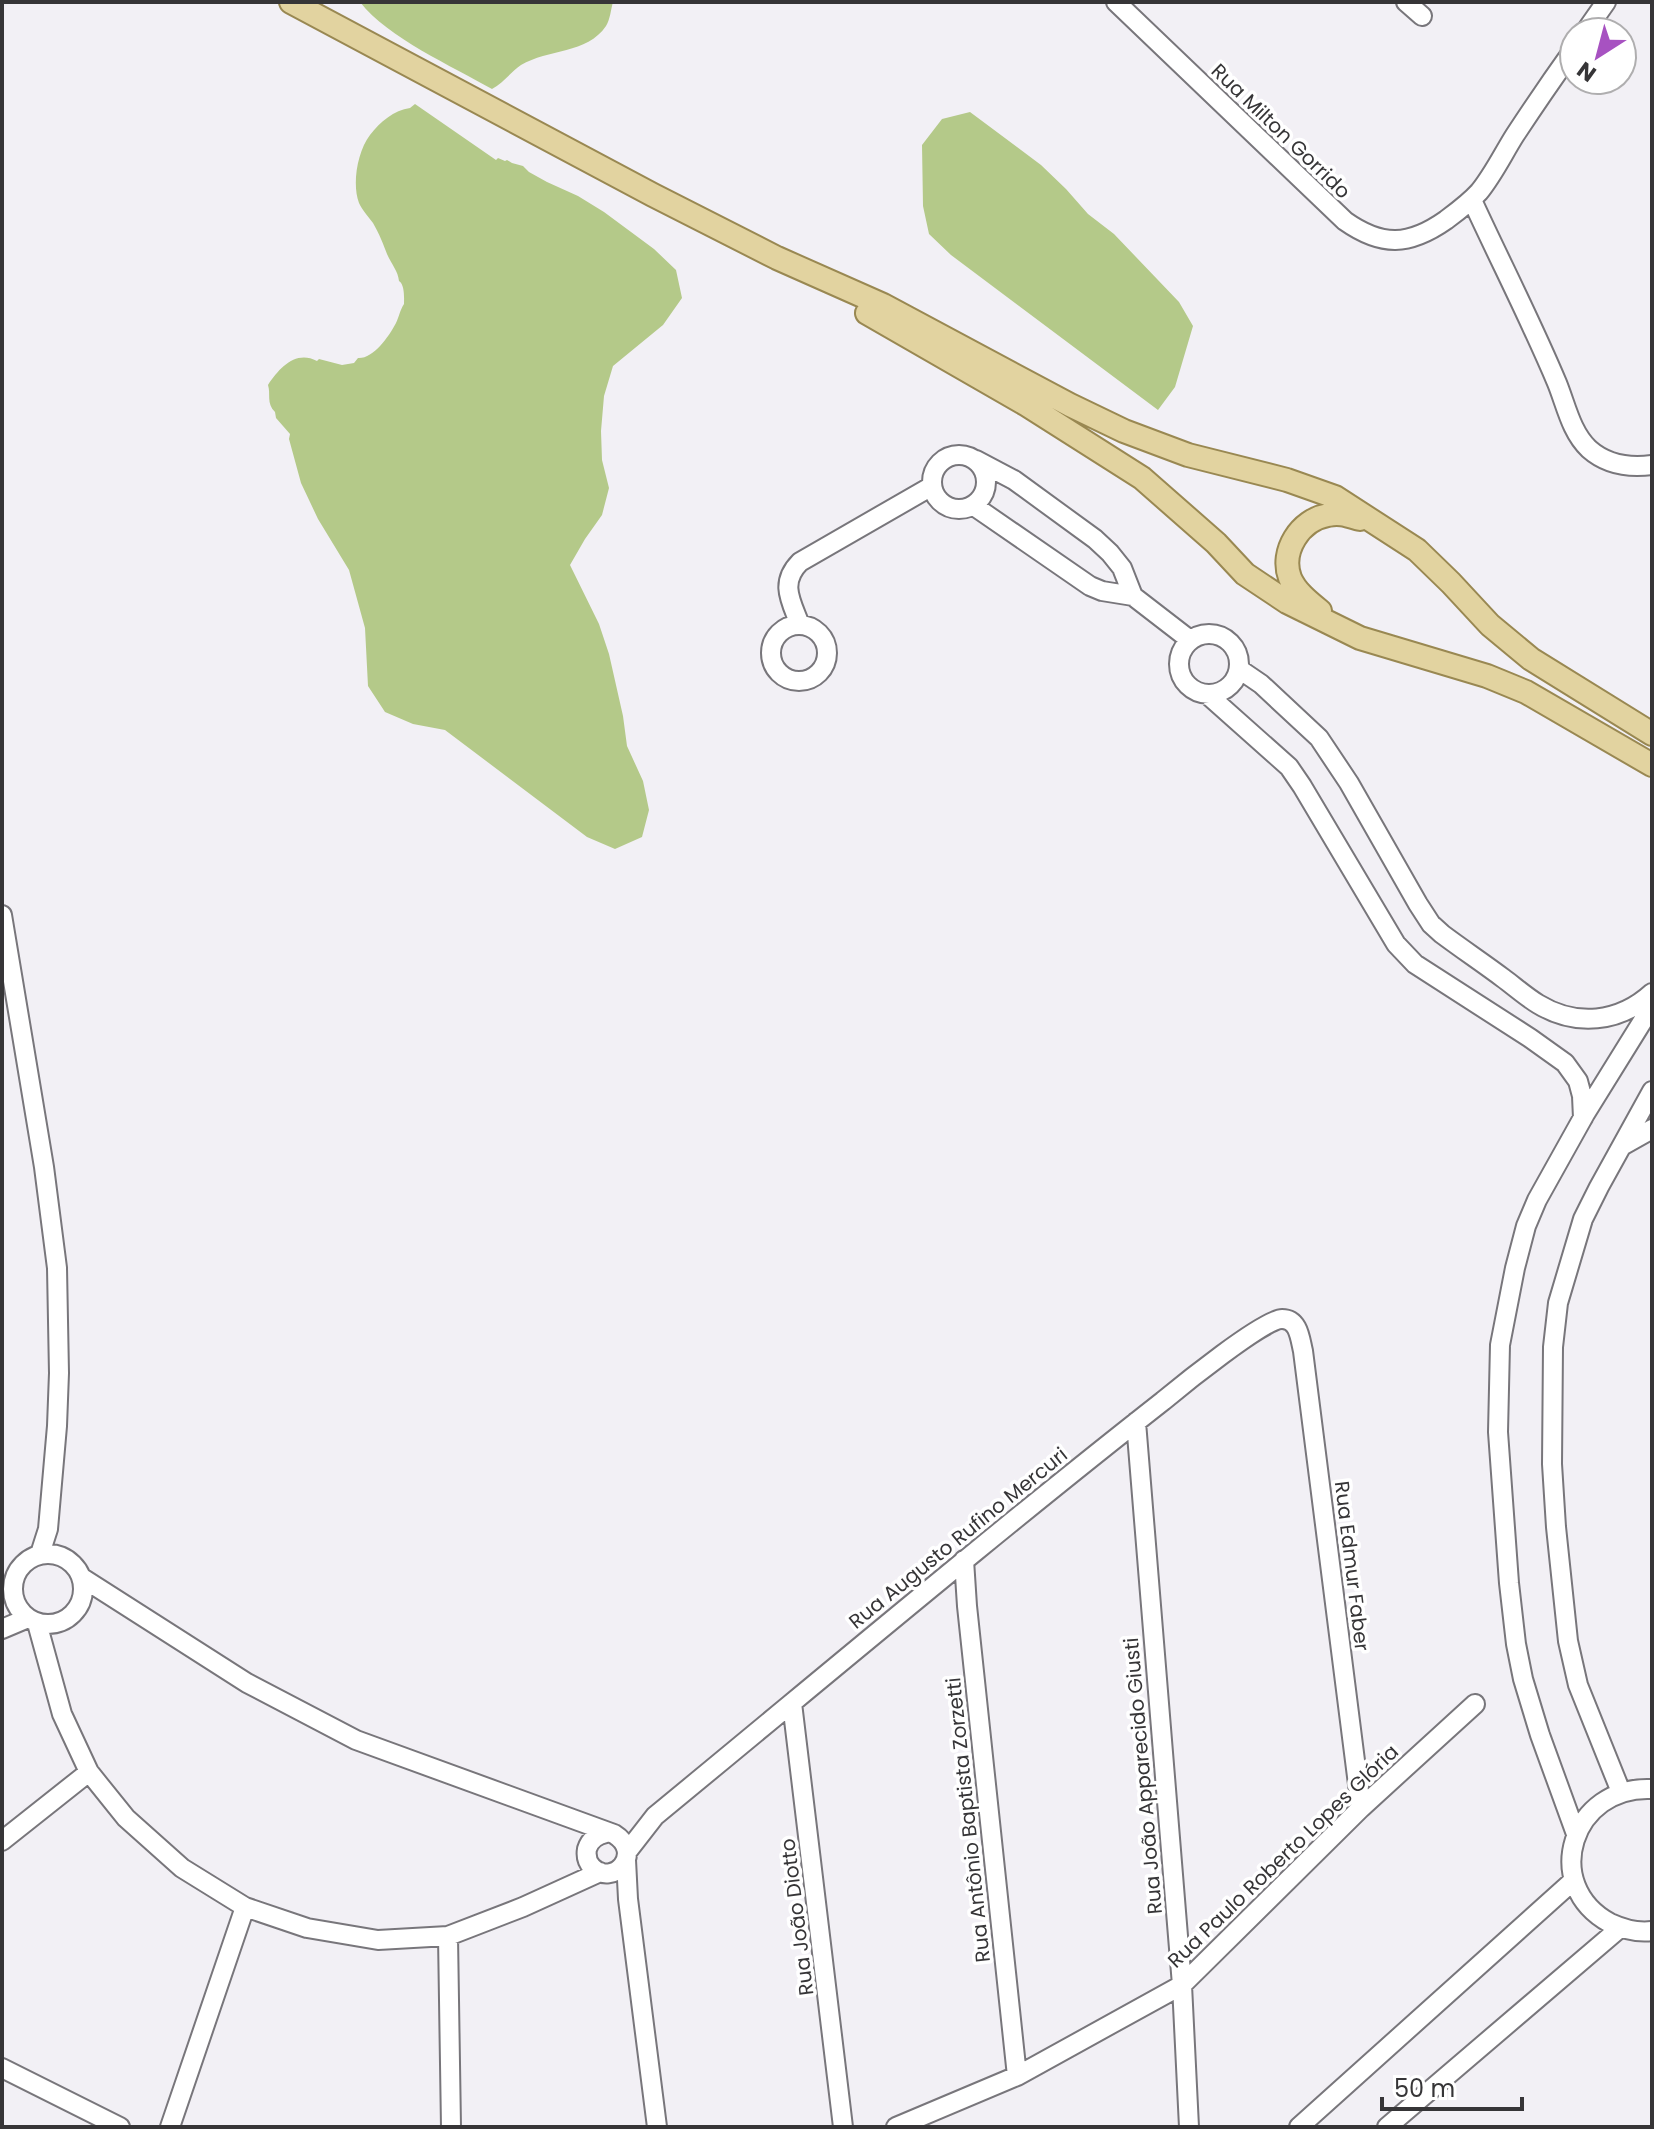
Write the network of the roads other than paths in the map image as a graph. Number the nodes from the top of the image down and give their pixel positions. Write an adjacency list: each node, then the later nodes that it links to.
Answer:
1 (291, 2): 7 (main road)
2 (1116, 2): 6 (street, Rua Milton Gorrido)
3 (1406, 2): 4 (street)
4 (1422, 16)
5 (1558, 73): 6 (street, Rua Milton Gorrido)
6 (1472, 200): 9 (street)
7 (777, 258): 12 (main road); 15 (main road)
8 (976, 460): 10 (street); 11 (street); 13 (street)
9 (1652, 465)
10 (932, 486): 11 (street); 14 (street)
11 (974, 506): 13 (street)
12 (1380, 526): 15 (main road); 19 (main road)
13 (1133, 596): 16 (street)
14 (800, 625)
15 (1360, 638): 20 (main road)
16 (1190, 640): 17 (street); 18 (street)
17 (1239, 669): 18 (street); 22 (street)
18 (1207, 694): 25 (street)
19 (1648, 731)
20 (1652, 765)
21 (2, 915): 30 (street)
22 (1652, 993)
23 (1652, 1006): 25 (street)
24 (1652, 1091): 27 (street)
25 (1583, 1118): 45 (street)
26 (1652, 1129): 27 (street)
27 (1620, 1147): 42 (street)
28 (1298, 1330): 29 (street, Rua Augusto Rufino Mercuri); 43 (street, Rua Edmur Faber)
29 (1136, 1422): 31 (street, Rua Augusto Rufino Mercuri); 56 (street, Rua João Apparecido Giusti)
30 (46, 1554): 32 (street); 33 (street)
31 (964, 1560): 38 (street, Rua Augusto Rufino Mercuri); 58 (street, Rua Antônio Baptista Zorzetti)
32 (81, 1577): 34 (street); 35 (street)
33 (7, 1595): 36 (street)
34 (82, 1599): 35 (street); 36 (street)
35 (136, 1612): 46 (street)
36 (38, 1622): 37 (street); 40 (street)
37 (2, 1629)
38 (792, 1703): 44 (street, Rua Augusto Rufino Mercuri); 63 (street, Rua João Diotto)
39 (1475, 1704): 43 (street, Rua Paulo Roberto Lopes Glória)
40 (89, 1772): 47 (street); 52 (street)
41 (1652, 1789): 42 (street)
42 (1621, 1792): 45 (street)
43 (1361, 1808): 56 (street, Rua Paulo Roberto Lopes Glória)
44 (655, 1816): 46 (street, Rua Augusto Rufino Mercuri); 48 (street, Rua Augusto Rufino Mercuri)
45 (1576, 1834): 50 (street)
46 (604, 1835): 48 (street); 49 (street)
47 (2, 1841)
48 (627, 1856): 49 (street); 51 (street)
49 (598, 1869): 51 (street); 55 (street)
50 (1574, 1880): 53 (street); 66 (street)
51 (628, 1899): 62 (street)
52 (245, 1907): 55 (street); 60 (street)
53 (1620, 1928): 54 (street); 67 (street)
54 (1652, 1931)
55 (448, 1936): 61 (street)
56 (1182, 1985): 58 (street, Rua Paulo Roberto Lopes Glória); 65 (street, Rua João Apparecido Giusti)
57 (2, 2068): 59 (street)
58 (1017, 2076): 64 (street, Rua Paulo Roberto Lopes Glória)
59 (120, 2127)
60 (170, 2127)
61 (451, 2127)
62 (657, 2127)
63 (843, 2127)
64 (896, 2127)
65 (1189, 2127)
66 (1299, 2127)
67 (1387, 2127)

